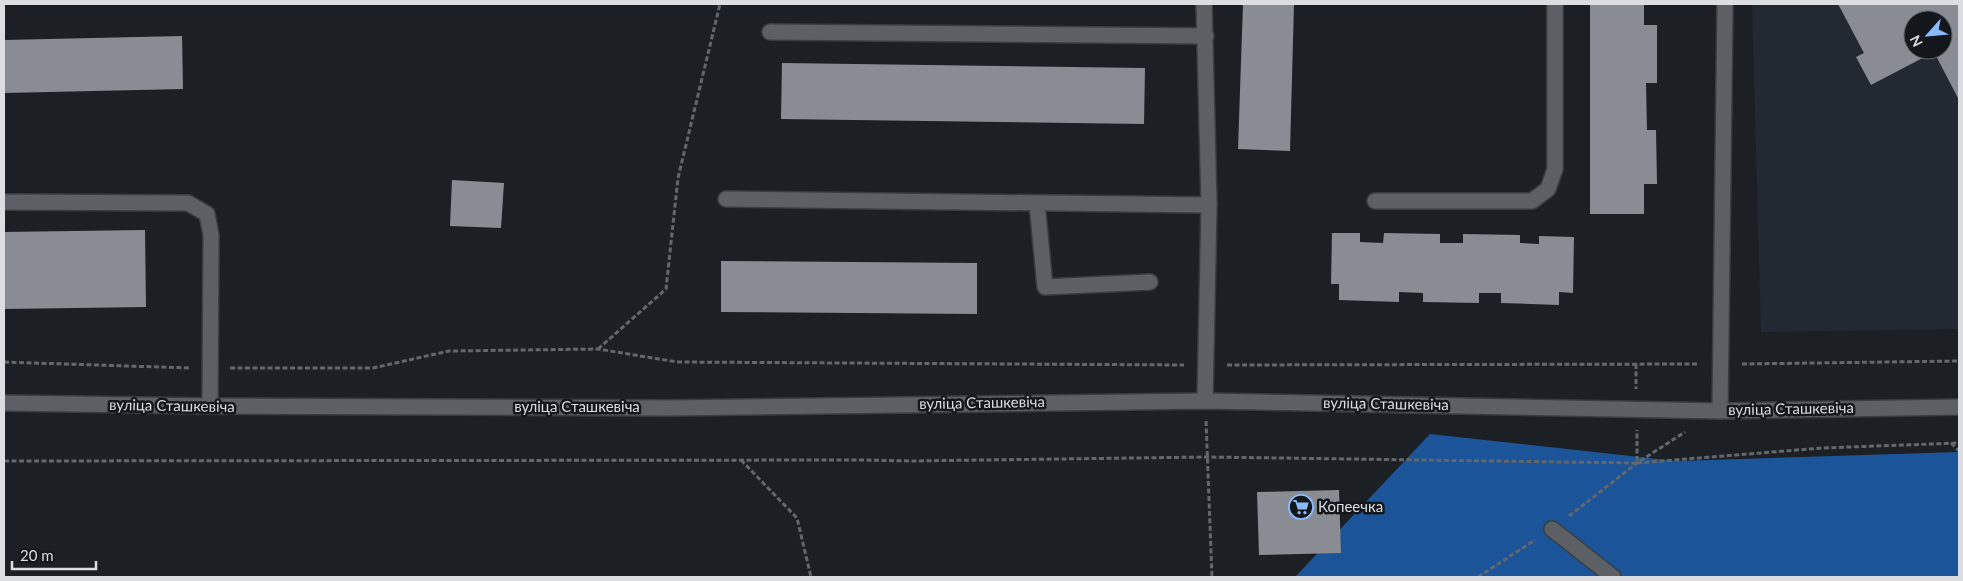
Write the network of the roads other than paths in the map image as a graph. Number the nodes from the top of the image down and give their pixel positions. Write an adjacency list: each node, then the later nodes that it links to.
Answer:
1 (1204, 4): 5 (street)
2 (1555, 4): 7 (street)
3 (1725, 4): 16 (street)
4 (770, 32): 5 (street)
5 (1206, 36): 10 (street)
6 (726, 198): 9 (street)
7 (1376, 201)
8 (4, 202): 14 (street)
9 (1037, 203): 10 (street); 11 (street)
10 (1209, 205): 12 (street)
11 (1150, 282)
12 (1205, 400): 14 (street, вуліца Сташкевіча); 16 (street, вуліца Сташкевіча)
13 (4, 403): 14 (street, вуліца Сташкевіча)
14 (210, 406)
15 (1959, 407): 16 (street, вуліца Сташкевіча)
16 (1720, 411)
17 (1552, 529): 18 (street)
18 (1613, 577)

